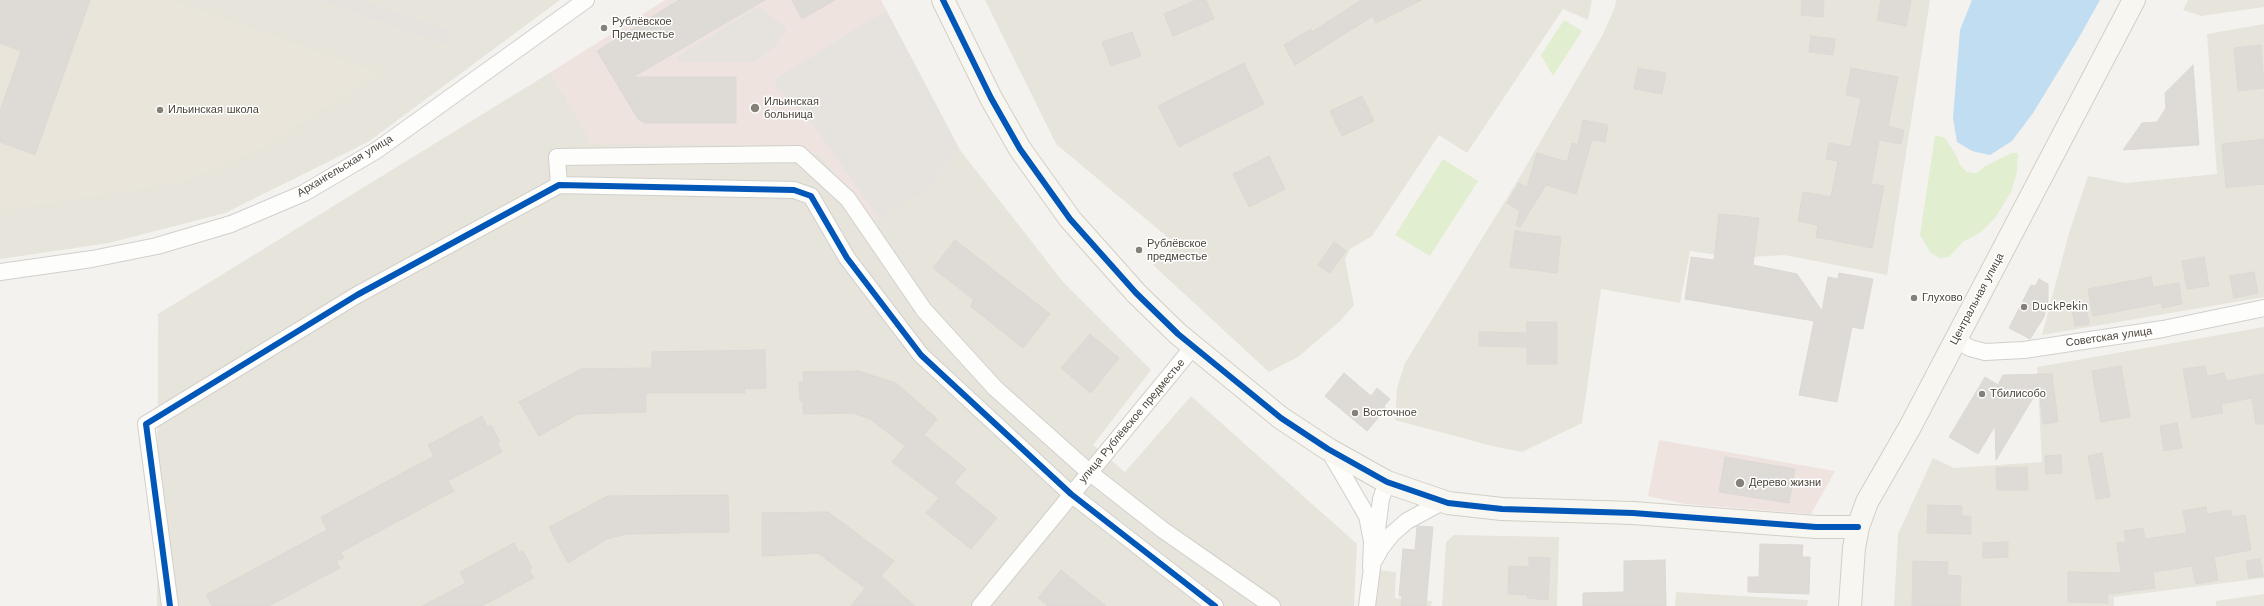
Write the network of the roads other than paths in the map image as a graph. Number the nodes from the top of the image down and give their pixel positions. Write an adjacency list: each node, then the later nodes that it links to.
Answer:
1 (586, 0): 7 (street, Архангельская улица)
2 (943, 0): 10 (street)
3 (2134, 0): 9 (street, Центральная улица)
4 (824, 175): 5 (street); 6 (street); 12 (street)
5 (559, 185): 6 (street); 18 (street)
6 (811, 196): 14 (street)
7 (0, 272)
8 (2264, 308): 9 (street, Советская улица)
9 (1956, 340): 16 (street, Центральная улица)
10 (1193, 347): 11 (street); 12 (street, улица Рублёвское предместье)
11 (1328, 449): 13 (street); 17 (street)
12 (1090, 472): 14 (street, улица Рублёвское предместье); 21 (street)
13 (1387, 482): 15 (street); 17 (street)
14 (1071, 494): 19 (street, улица Рублёвское предместье); 20 (street)
15 (1442, 502): 16 (street); 17 (street)
16 (1858, 527): 23 (street, Центральная улица)
17 (1371, 568): 22 (street)
18 (170, 606)
19 (980, 606)
20 (1215, 606)
21 (1272, 606)
22 (1367, 606)
23 (1850, 606)

